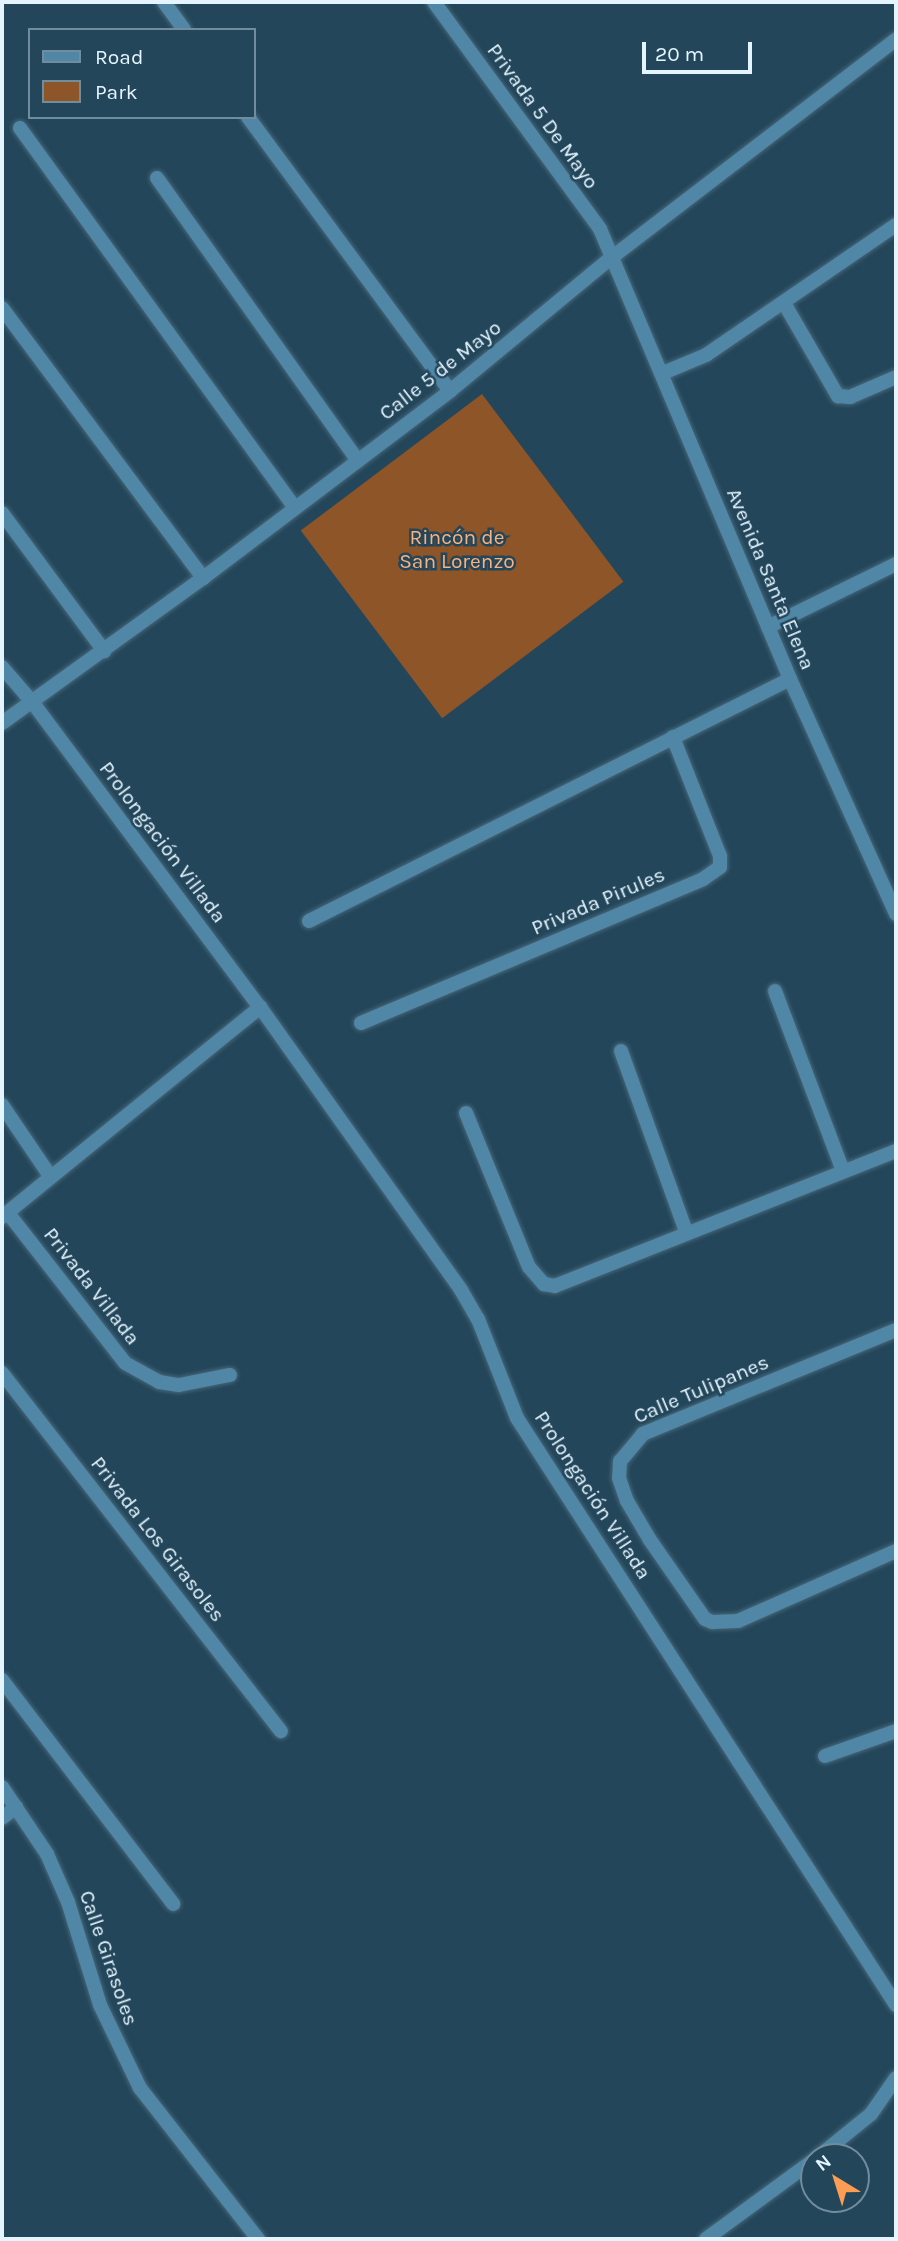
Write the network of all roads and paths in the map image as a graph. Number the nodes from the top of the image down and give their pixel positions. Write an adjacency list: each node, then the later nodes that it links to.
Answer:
1 (164, 2): 3 (street)
2 (434, 2): 9 (street, Privada 5 De Mayo)
3 (183, 28)
4 (896, 40): 9 (street, Calle 5 de Mayo)
5 (249, 119): 14 (street)
6 (20, 128): 16 (street)
7 (157, 178): 15 (street)
8 (896, 225): 10 (street)
9 (611, 258): 12 (street, Avenida Santa Elena); 14 (street, Calle 5 de Mayo)
10 (783, 303): 12 (street); 13 (street)
11 (2, 308): 19 (street)
12 (663, 373): 20 (street, Avenida Santa Elena)
13 (896, 377)
14 (450, 391): 15 (street, Calle 5 de Mayo)
15 (358, 461): 16 (street, Calle 5 de Mayo)
16 (294, 507): 19 (street, Calle 5 de Mayo)
17 (2, 513): 21 (street)
18 (896, 564): 20 (street)
19 (203, 578): 21 (street, Calle 5 de Mayo)
20 (768, 627): 23 (street, Avenida Santa Elena)
21 (104, 651): 24 (street, Calle 5 de Mayo)
22 (2, 667): 24 (street, Prolongación Villada)
23 (790, 679): 26 (street); 27 (street, Avenida Santa Elena)
24 (33, 703): 25 (street, Calle 5 de Mayo); 30 (street, Prolongación Villada)
25 (2, 723)
26 (673, 737): 28 (street); 31 (street, Privada Pirules)
27 (896, 914)
28 (309, 921)
29 (775, 991): 36 (street)
30 (260, 1007): 37 (street); 52 (street, Prolongación Villada)
31 (361, 1023)
32 (621, 1051): 39 (street)
33 (2, 1105): 37 (street)
34 (466, 1113): 39 (street)
35 (896, 1151): 36 (street)
36 (843, 1171): 39 (street)
37 (50, 1177): 38 (street)
38 (5, 1215): 42 (street, Privada Villada)
39 (686, 1231)
40 (896, 1330): 43 (street, Calle Tulipanes)
41 (2, 1373): 45 (street, Privada Los Girasoles)
42 (230, 1375)
43 (896, 1551)
44 (2, 1680): 51 (street)
45 (281, 1731)
46 (896, 1731): 47 (street)
47 (825, 1756)
48 (2, 1787): 49 (street, Calle Girasoles)
49 (16, 1807): 50 (street); 56 (street, Calle Girasoles)
50 (2, 1818)
51 (173, 1904)
52 (896, 2005)
53 (896, 2078): 54 (street)
54 (835, 2143)
55 (800, 2170): 57 (street)
56 (258, 2239)
57 (706, 2239)

